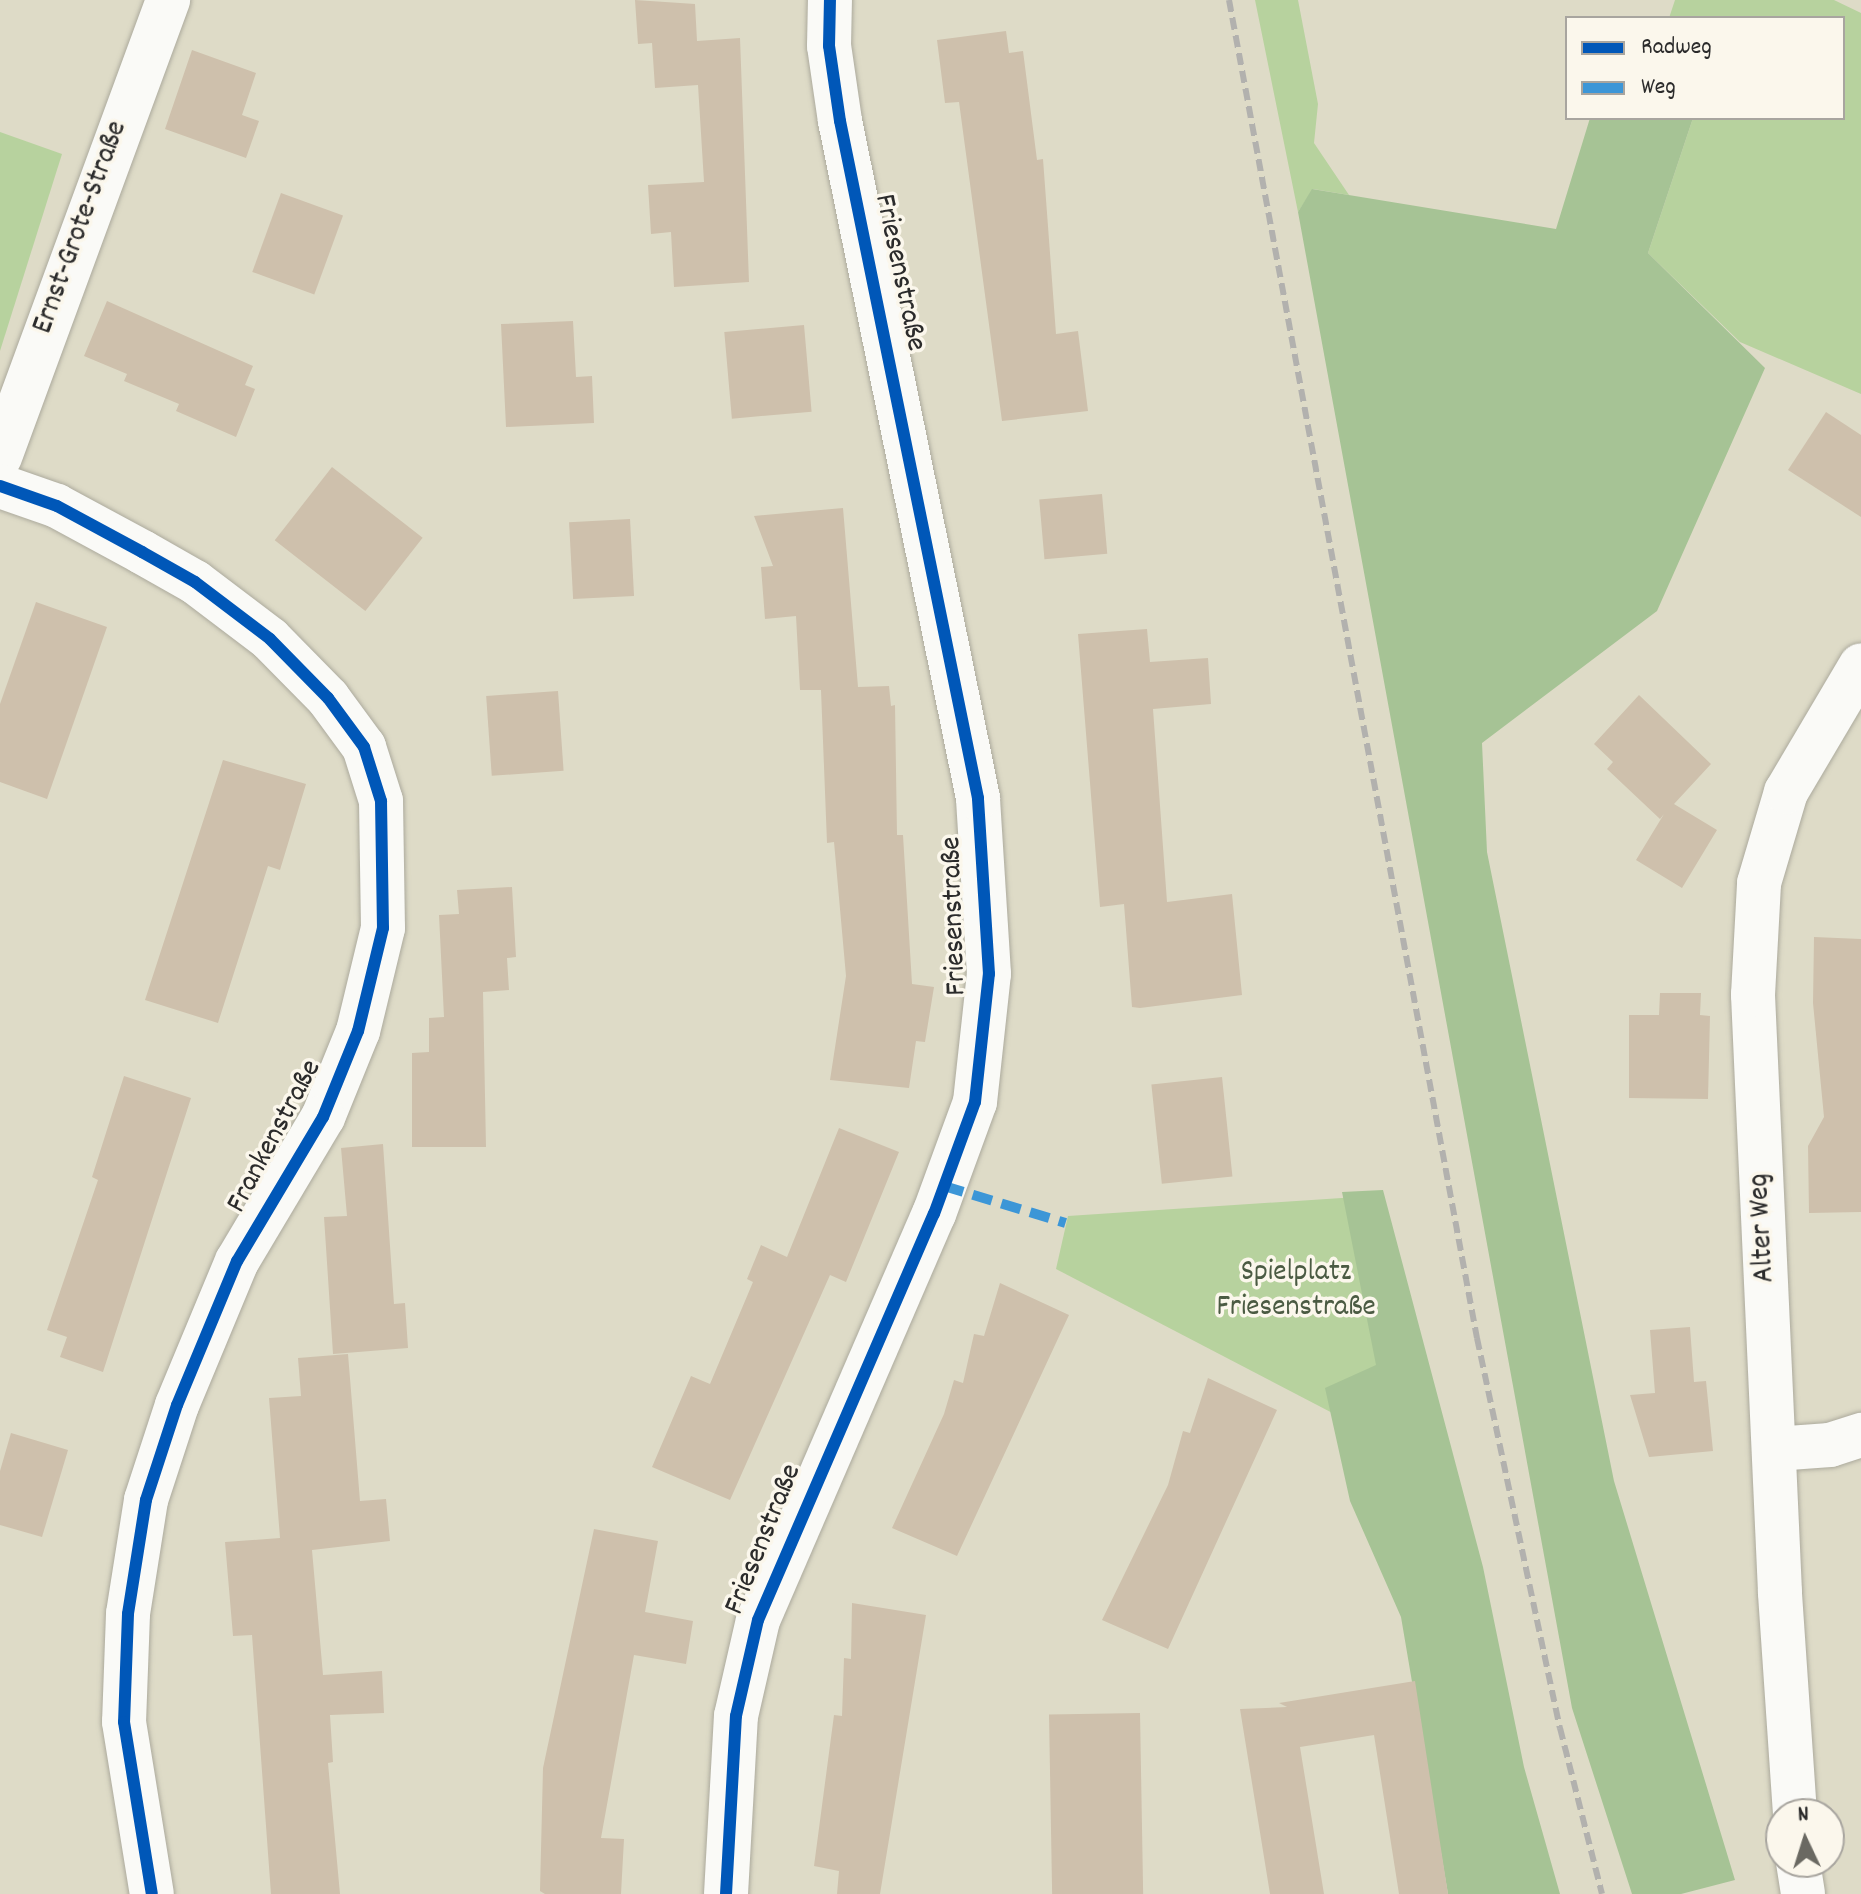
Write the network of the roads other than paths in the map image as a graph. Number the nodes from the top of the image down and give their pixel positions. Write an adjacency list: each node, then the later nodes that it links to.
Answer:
1 (168, 0): 3 (street, Ernst-Grote-Straße)
2 (830, 0): 10 (street, Friesenstraße)
3 (0, 457)
4 (0, 486): 9 (street, Frankenstraße)
5 (1861, 665): 7 (street, Alter Weg)
6 (1861, 1435): 7 (street)
7 (1775, 1449): 8 (street, Alter Weg)
8 (1794, 1798)
9 (152, 1894)
10 (726, 1894)

